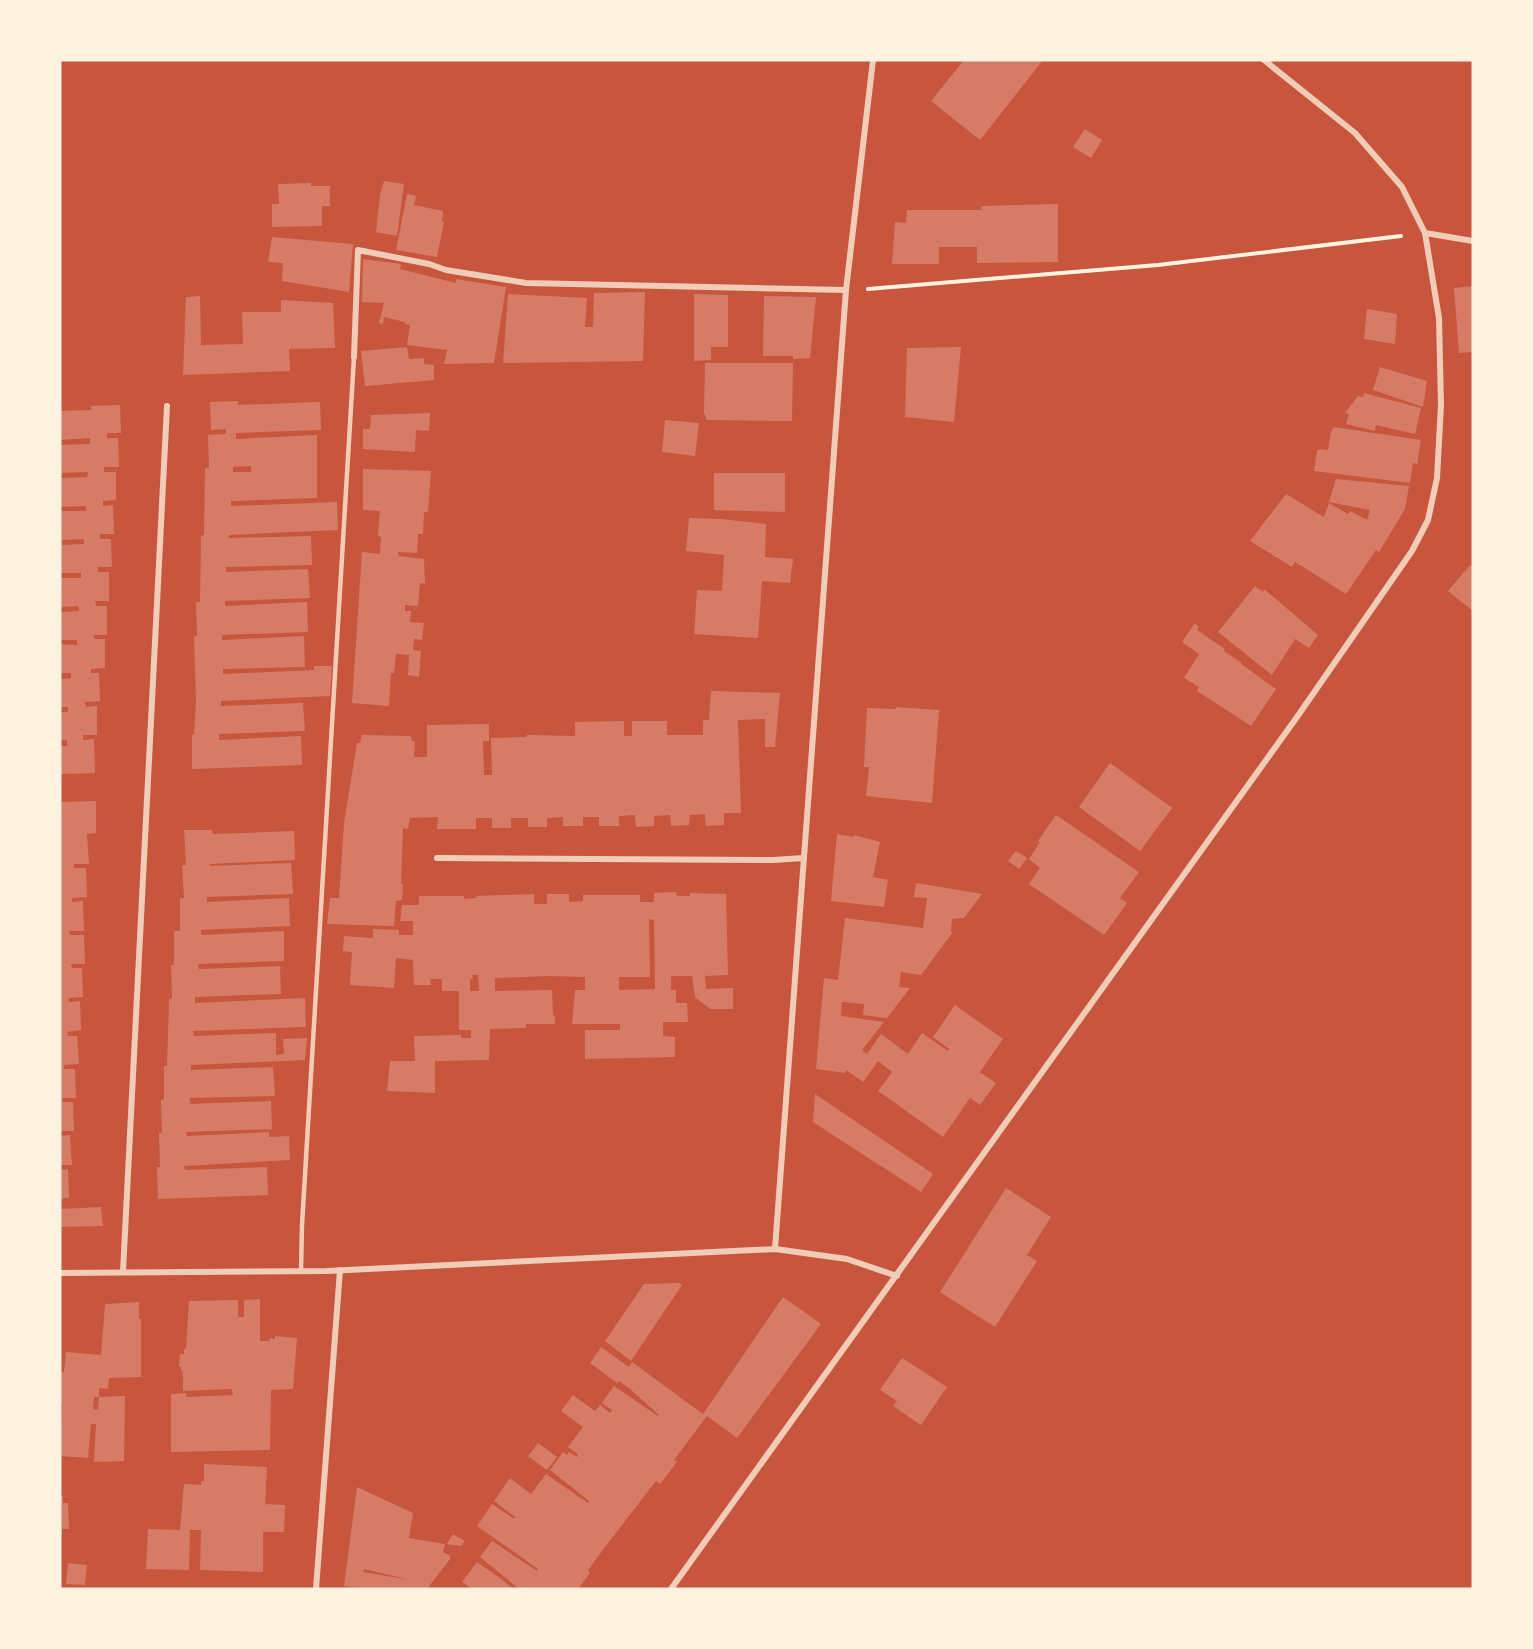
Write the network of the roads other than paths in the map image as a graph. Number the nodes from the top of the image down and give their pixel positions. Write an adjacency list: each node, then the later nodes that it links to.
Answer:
1 (873, 60): 5 (street)
2 (1264, 60): 3 (street)
3 (1425, 233): 4 (street); 15 (street)
4 (1473, 241)
5 (846, 290): 6 (street); 9 (street)
6 (354, 357): 12 (lane)
7 (168, 406): 13 (street)
8 (437, 858): 9 (street)
9 (804, 858): 10 (street)
10 (775, 1249): 11 (street); 15 (street)
11 (340, 1270): 12 (street); 16 (street)
12 (301, 1271): 13 (street)
13 (123, 1272): 14 (street)
14 (60, 1273)
15 (897, 1276): 17 (street)
16 (316, 1589)
17 (671, 1589)

